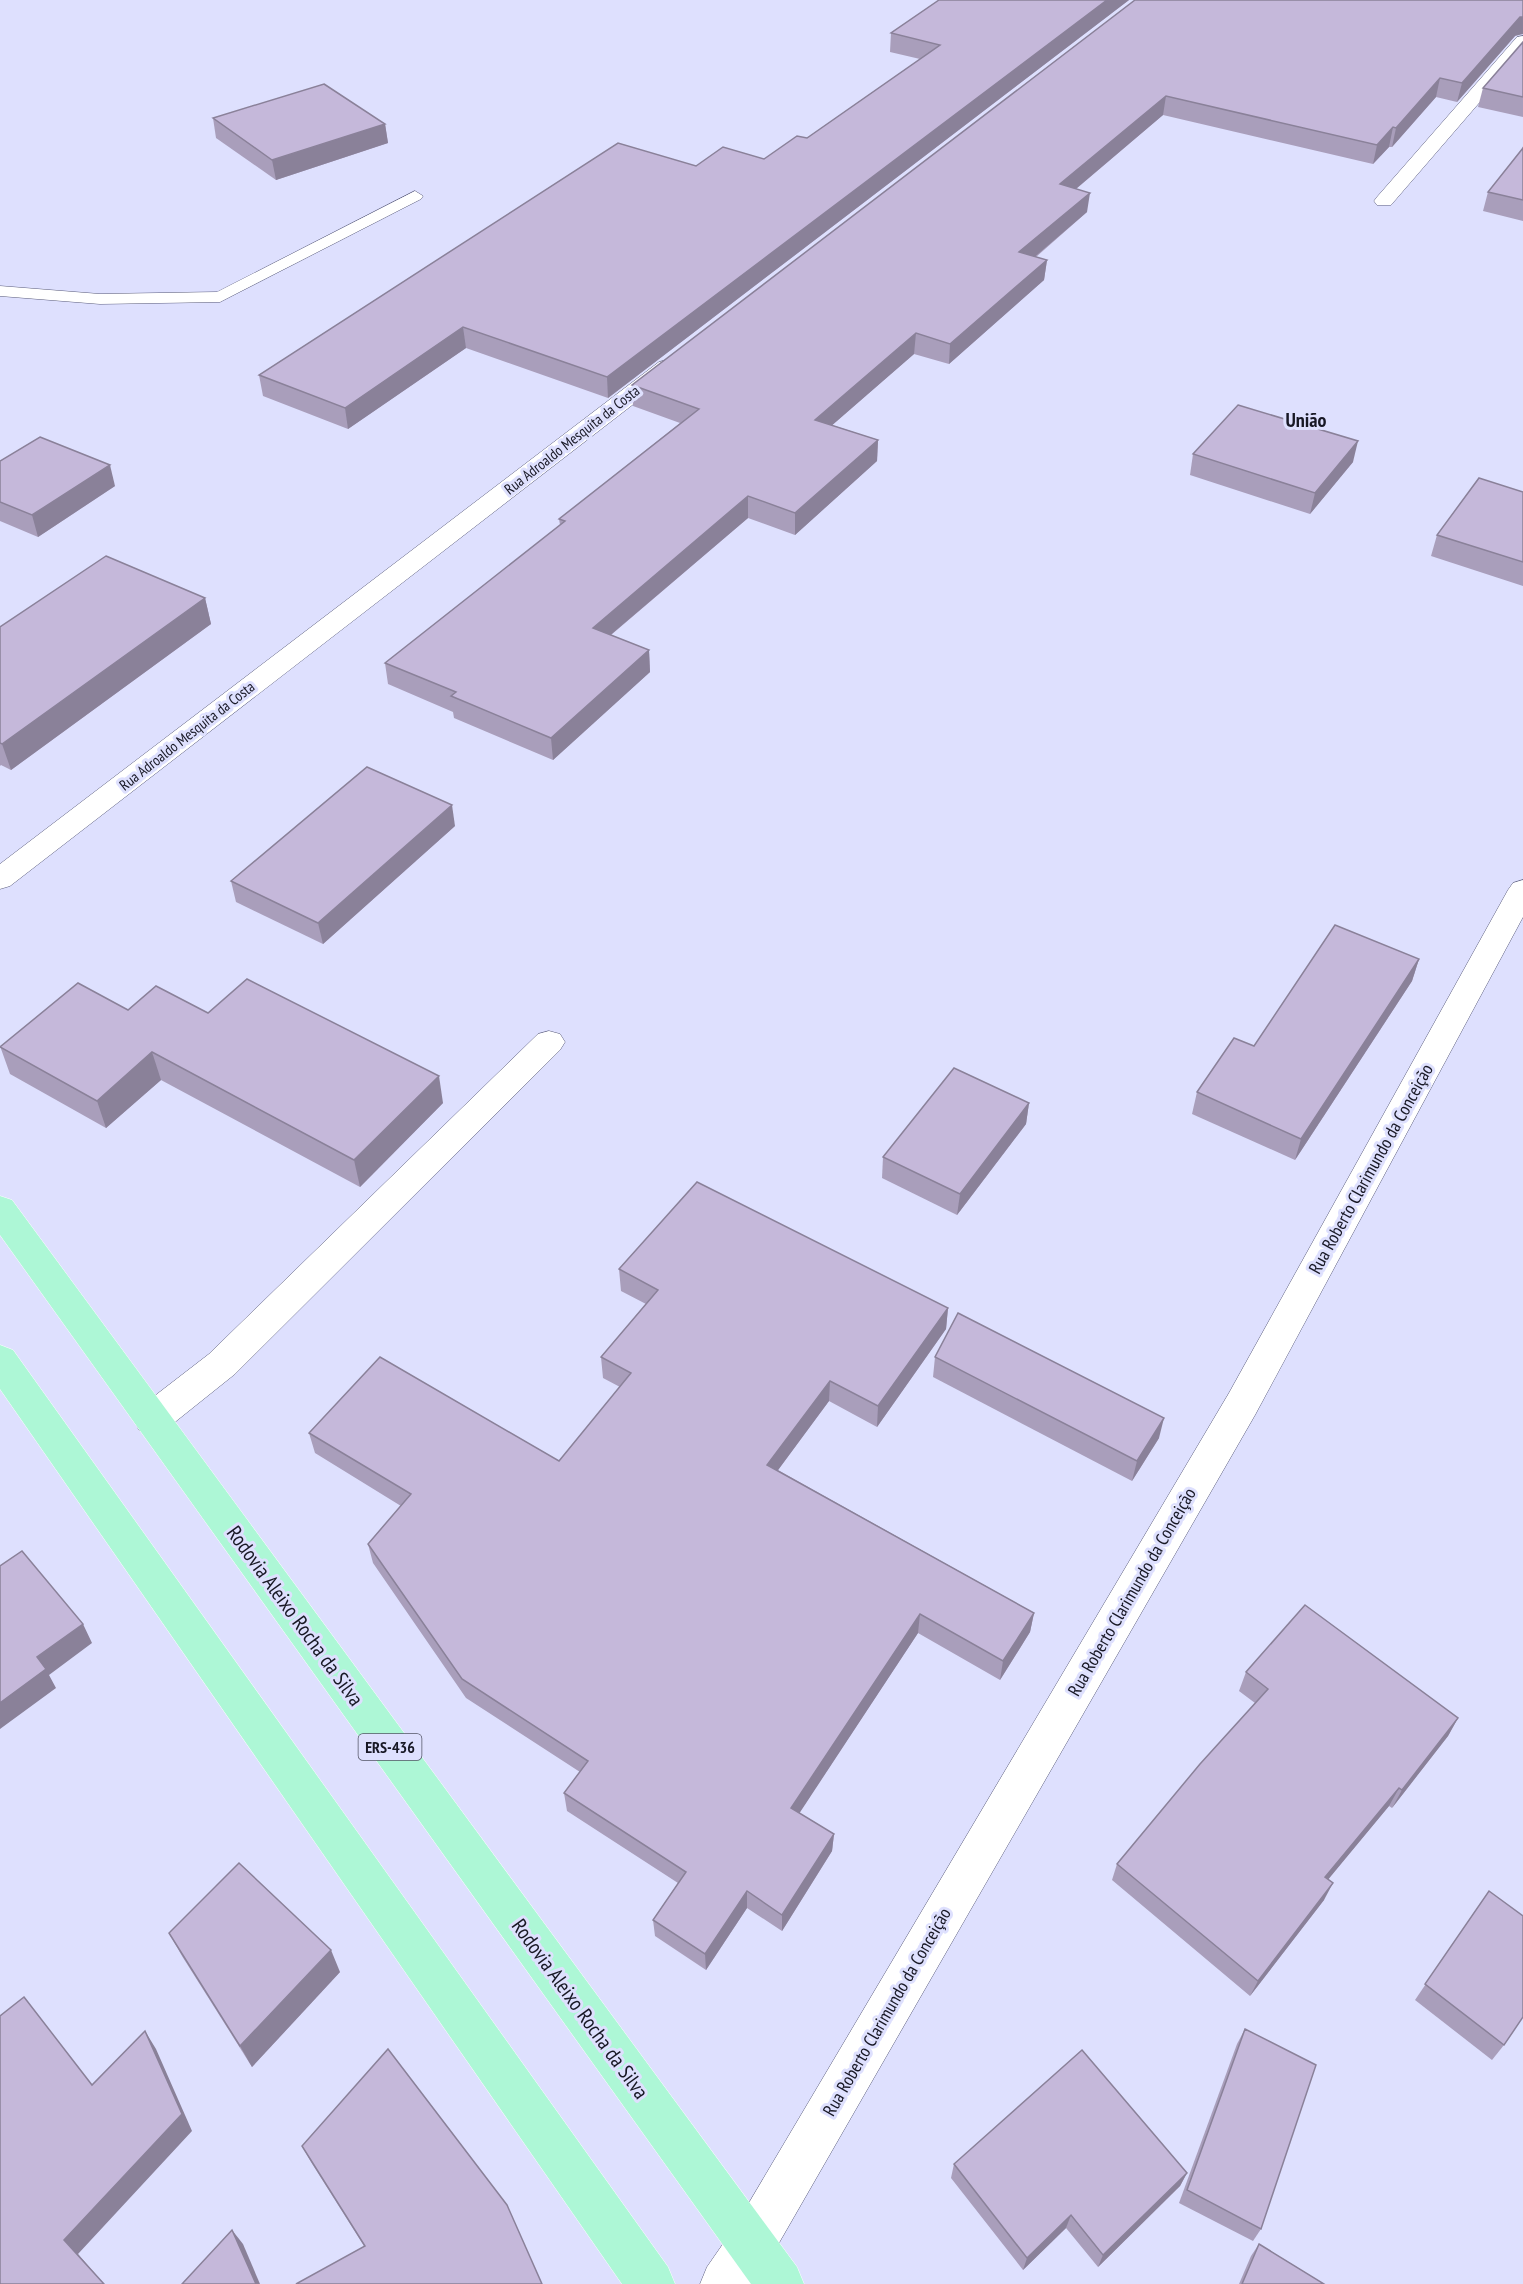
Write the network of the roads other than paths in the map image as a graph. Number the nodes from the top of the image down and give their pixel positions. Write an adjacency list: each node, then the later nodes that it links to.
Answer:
1 (1523, 41): 3 (street)
2 (415, 196): 4 (lane)
3 (1384, 201)
4 (0, 291)
5 (681, 357): 6 (street, Rua Adroaldo Mesquita da Costa)
6 (0, 879)
7 (1523, 890): 12 (street, Rua Roberto Clarimundo da Conceição)
8 (549, 1042): 11 (street)
9 (0, 1209): 11 (main road, Rodovia Aleixo Rocha da Silva / ERS-436)
10 (0, 1360): 13 (main road)
11 (152, 1419): 12 (main road, Rodovia Aleixo Rocha da Silva / ERS-436)
12 (751, 2245): 14 (street, Rua Roberto Clarimundo da Conceição); 15 (main road, Rodovia Aleixo Rocha da Silva / ERS-436)
13 (651, 2284)
14 (724, 2284)
15 (780, 2284)

